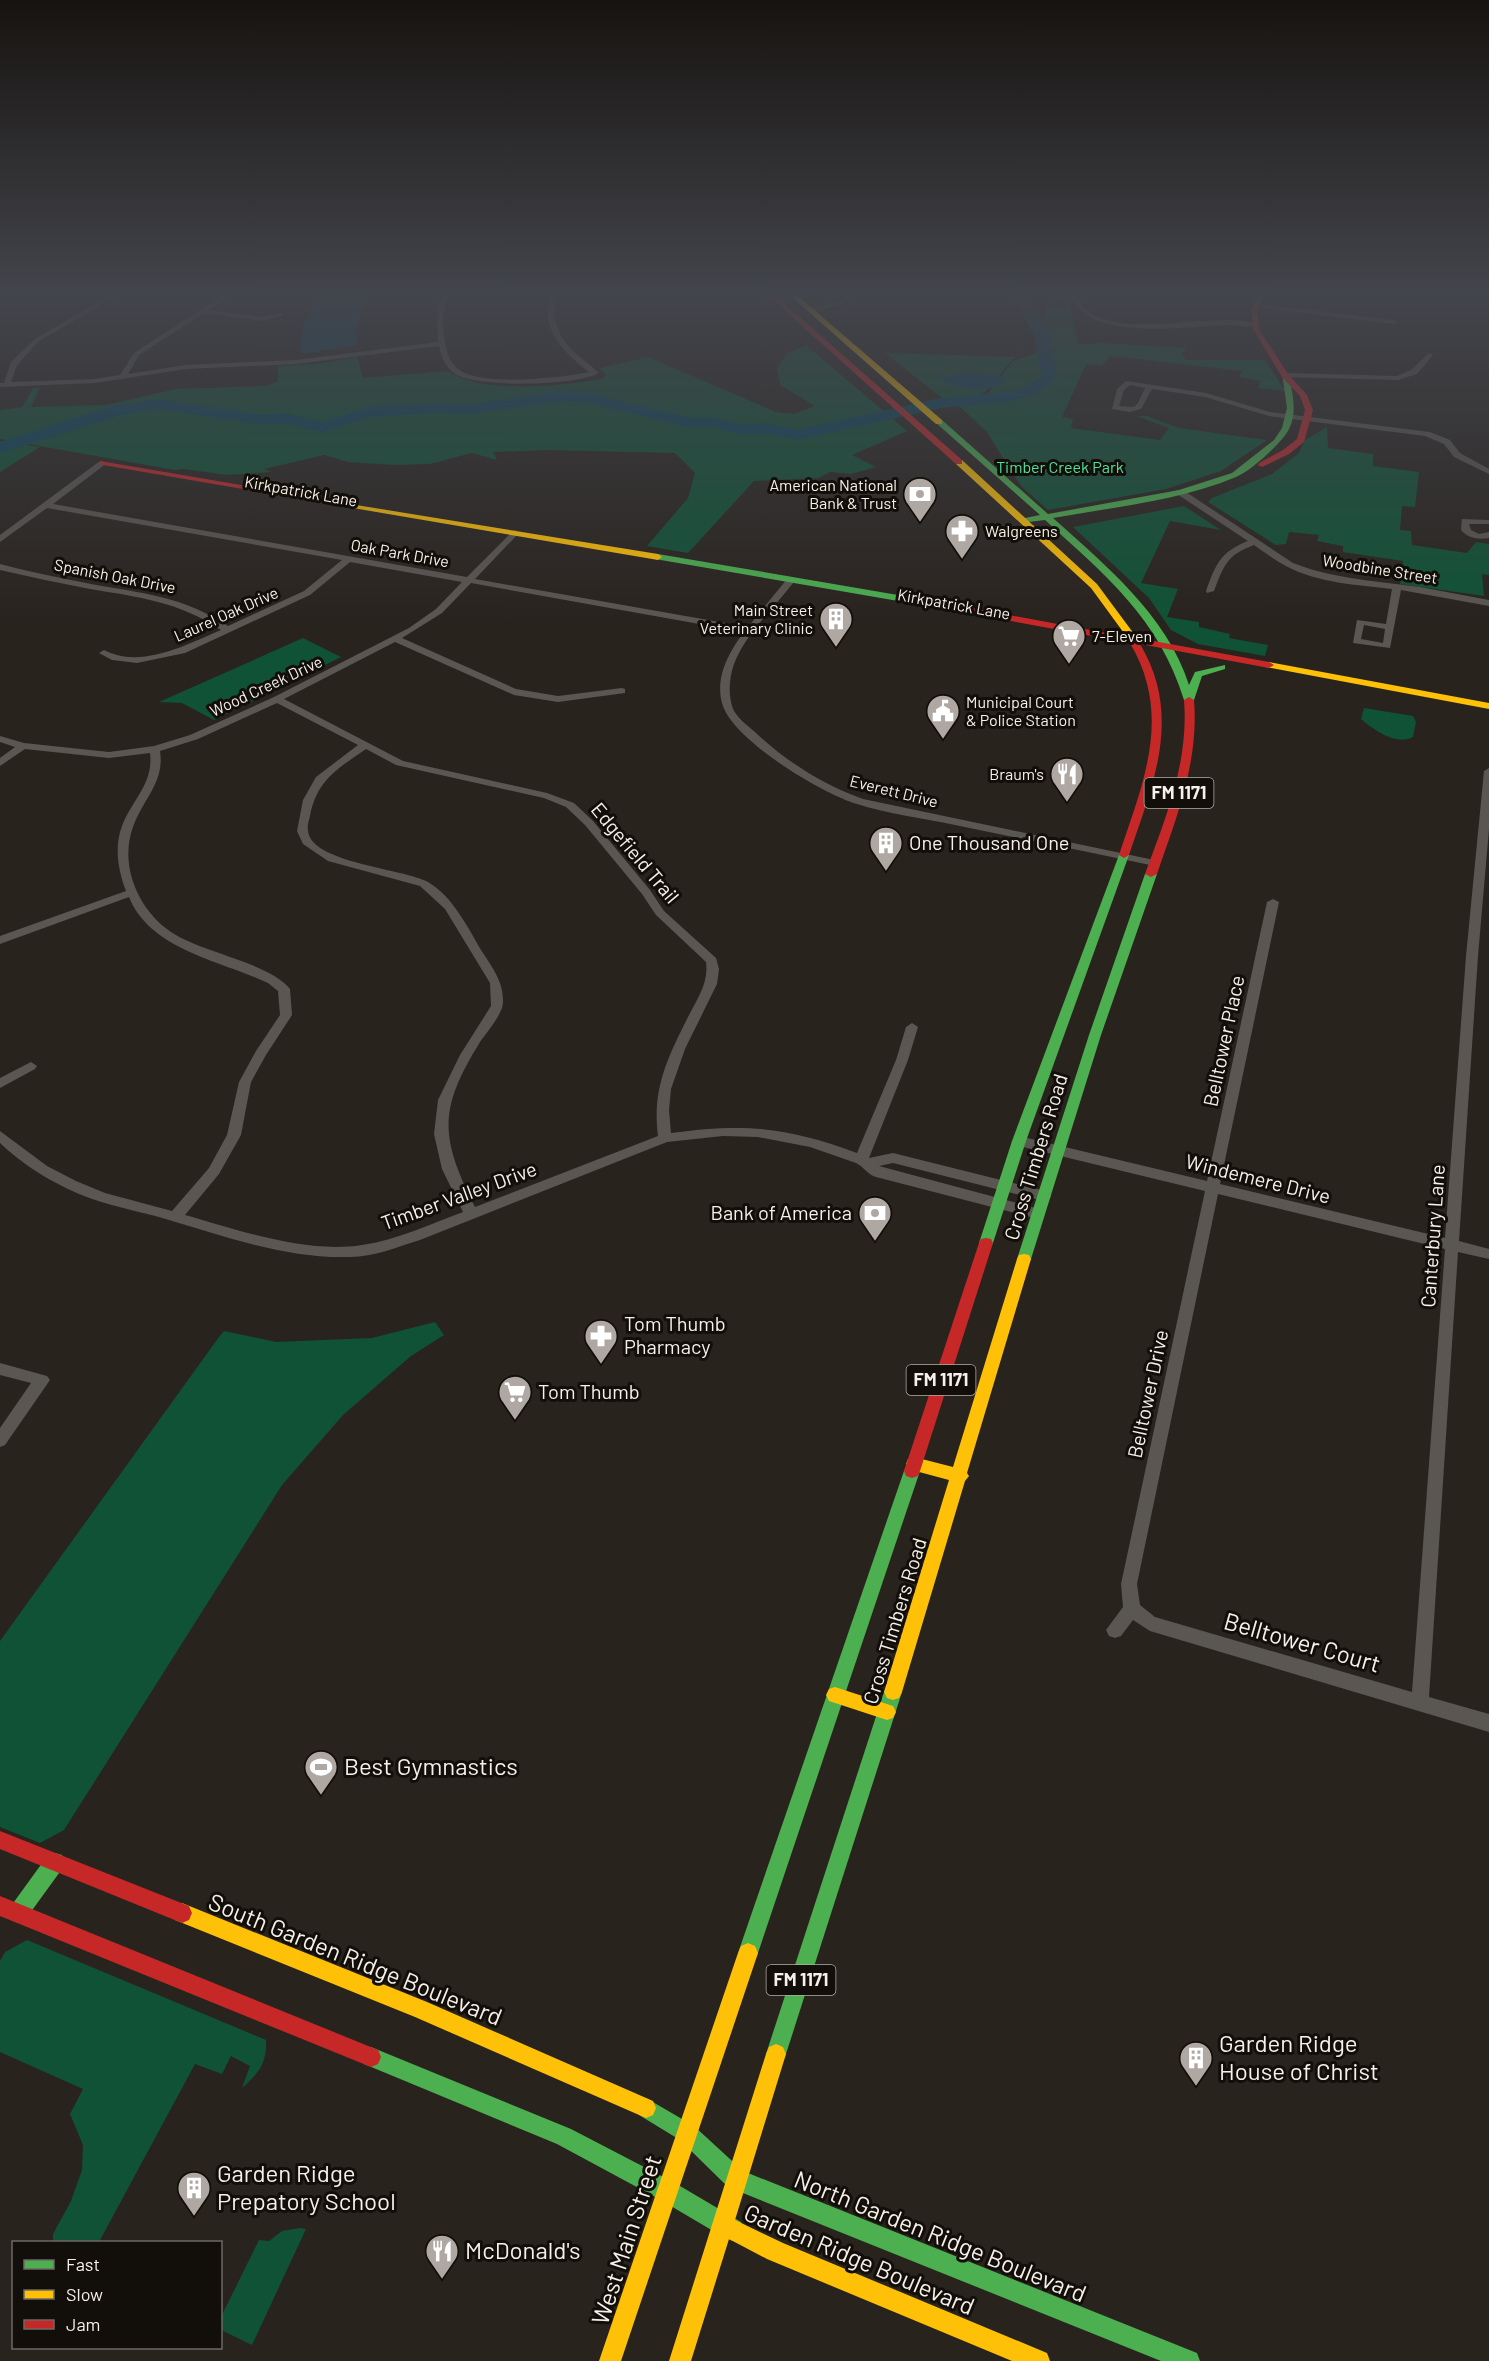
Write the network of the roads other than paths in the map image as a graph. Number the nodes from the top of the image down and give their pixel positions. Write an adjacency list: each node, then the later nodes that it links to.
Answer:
1 (891, 400): 16 (main road, Cross Timbers Road / FM 1171)
2 (913, 400): 15 (main road, Cross Timbers Road / FM 1171)
3 (1117, 400): 4 (street)
4 (1144, 400)
5 (1223, 400): 8 (street)
6 (1290, 400): 8 (main road)
7 (1306, 400): 9 (main road)
8 (1289, 416): 9 (street); 11 (main road)
9 (1307, 418): 11 (main road); 12 (street)
10 (97, 467): 14 (street); 20 (main road, Kirkpatrick Lane)
11 (1240, 470): 13 (main road)
12 (1489, 472)
13 (1180, 492): 15 (main road); 21 (street, Woodbine Street)
14 (45, 505): 19 (street); 22 (street, Oak Park Drive)
15 (1047, 517): 16 (main road); 36 (main road, Cross Timbers Road / FM 1171)
16 (1023, 521): 35 (main road, Cross Timbers Road / FM 1171)
17 (1489, 522): 18 (street)
18 (1489, 535)
19 (0, 538)
20 (509, 538): 24 (street, Wood Creek Drive); 25 (main road, Kirkpatrick Lane)
21 (1254, 542): 26 (street, Woodbine Street); 27 (street)
22 (347, 560): 24 (street, Oak Park Drive); 33 (street, Laurel Oak Drive)
23 (0, 567): 33 (street, Spanish Oak Drive)
24 (468, 580): 32 (street, Oak Park Drive); 34 (street, Wood Creek Drive)
25 (786, 586): 28 (main road, Kirkpatrick Lane); 30 (main road, Kirkpatrick Lane); 32 (street, Everett Drive)
26 (1397, 587): 29 (street, Woodbine Street); 31 (street)
27 (1210, 591)
28 (926, 603): 30 (main road); 35 (main road, Kirkpatrick Lane)
29 (1489, 603)
30 (916, 614): 38 (main road, Kirkpatrick Lane)
31 (1390, 627)
32 (750, 630): 55 (street, Everett Drive)
33 (229, 631): 37 (street, Laurel Oak Drive)
34 (396, 639): 42 (street); 46 (street, Wood Creek Drive)
35 (1133, 639): 36 (main road, Kirkpatrick Lane); 38 (main road, Cross Timbers Road / FM 1171)
36 (1168, 647): 39 (main road, Cross Timbers Road / FM 1171); 43 (main road, Kirkpatrick Lane)
37 (104, 653)
38 (1142, 653): 39 (main road, Kirkpatrick Lane); 54 (main road, Cross Timbers Road / FM 1171)
39 (1176, 659): 40 (main road, Kirkpatrick Lane); 45 (main road, Cross Timbers Road / FM 1171)
40 (1222, 667): 43 (main road, Kirkpatrick Lane); 45 (main road)
41 (497, 672): 42 (street)
42 (485, 679): 44 (street)
43 (1398, 689): 47 (main road, Kirkpatrick Lane)
44 (622, 691)
45 (1189, 697): 54 (main road, Cross Timbers Road / FM 1171)
46 (277, 699): 50 (street, Edgefield Trail); 51 (street, Wood Creek Drive)
47 (1489, 706)
48 (0, 739): 49 (street, Wood Creek Drive)
49 (22, 746): 51 (street, Wood Creek Drive); 52 (street)
50 (364, 746): 65 (street, Edgefield Trail); 73 (street)
51 (155, 749): 57 (street)
52 (0, 763)
53 (1489, 771): 76 (street, Canterbury Lane)
54 (1159, 801): 55 (main road, Cross Timbers Road / FM 1171); 56 (main road, Cross Timbers Road / FM 1171)
55 (1122, 856): 56 (street, Everett Drive); 60 (main road, Cross Timbers Road / FM 1171)
56 (1155, 863): 60 (main road, Cross Timbers Road / FM 1171)
57 (130, 893): 59 (street); 75 (street)
58 (1273, 902): 70 (street, Belltower Place)
59 (0, 940)
60 (1098, 976): 66 (main road, Cross Timbers Road / FM 1171); 67 (main road, Cross Timbers Road / FM 1171)
61 (912, 1027): 68 (street)
62 (31, 1066): 63 (street)
63 (0, 1084)
64 (0, 1136): 75 (street, Timber Valley Drive)
65 (665, 1138): 68 (street, Timber Valley Drive); 73 (street, Timber Valley Drive)
66 (1018, 1141): 67 (street, Windemere Drive); 69 (main road, Cross Timbers Road / FM 1171)
67 (1059, 1150): 70 (street, Windemere Drive); 71 (main road, Cross Timbers Road / FM 1171)
68 (866, 1162): 69 (street, Timber Valley Drive); 72 (street, Timber Valley Drive)
69 (1005, 1186): 71 (street, Timber Valley Drive); 72 (main road, Cross Timbers Road / FM 1171)
70 (1212, 1188): 76 (street, Windemere Drive); 82 (street, Belltower Drive)
71 (1044, 1196): 74 (main road, Cross Timbers Road / FM 1171)
72 (999, 1205): 74 (street, Timber Valley Drive); 80 (main road, Cross Timbers Road / FM 1171)
73 (471, 1214): 75 (street, Timber Valley Drive)
74 (1038, 1214): 81 (main road, Cross Timbers Road / FM 1171)
75 (175, 1217)
76 (1452, 1245): 77 (street, Windemere Drive); 85 (street, Canterbury Lane)
77 (1489, 1254)
78 (0, 1369): 79 (street)
79 (0, 1440)
80 (914, 1464): 81 (main road); 84 (main road, Cross Timbers Road / FM 1171)
81 (961, 1476): 86 (main road, Cross Timbers Road / FM 1171)
82 (1132, 1609): 83 (street); 85 (street, Belltower Court)
83 (1114, 1630)
84 (835, 1695): 86 (main road); 92 (main road, Cross Timbers Road / FM 1171)
85 (1420, 1703): 87 (street, Belltower Court)
86 (887, 1712): 93 (main road, Cross Timbers Road / FM 1171)
87 (1489, 1723)
88 (0, 1840): 89 (main road, South Garden Ridge Boulevard)
89 (55, 1862): 91 (main road); 92 (main road, South Garden Ridge Boulevard)
90 (0, 1906): 91 (main road)
91 (18, 1914): 94 (main road)
92 (687, 2133): 93 (main road, North Garden Ridge Boulevard); 94 (main road, West Main Street / FM 1171)
93 (736, 2179): 95 (main road, FM 1171); 99 (main road, North Garden Ridge Boulevard)
94 (667, 2191): 95 (main road, Garden Ridge Boulevard); 96 (main road, West Main Street / FM 1171)
95 (723, 2225): 97 (main road, FM 1171); 98 (main road, Garden Ridge Boulevard)
96 (610, 2361)
97 (680, 2361)
98 (1039, 2361)
99 (1189, 2361)

